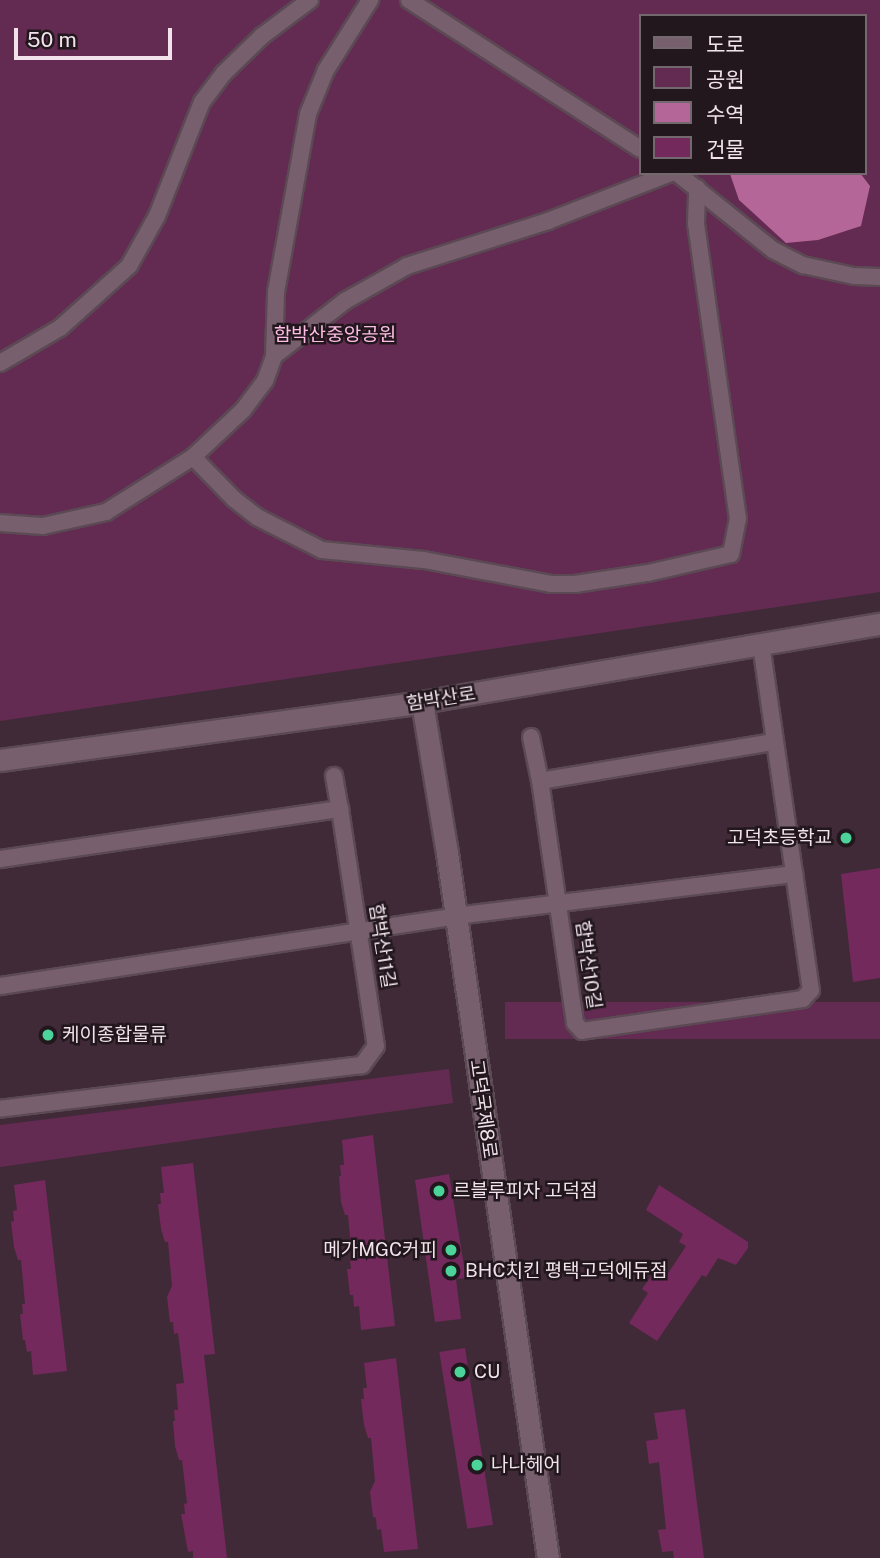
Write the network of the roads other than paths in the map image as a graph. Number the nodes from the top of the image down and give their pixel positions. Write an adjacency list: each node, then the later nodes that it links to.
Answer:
1 (310, 0): 10 (street)
2 (370, 0): 9 (street)
3 (409, 0): 4 (street)
4 (638, 148)
5 (666, 175): 9 (street)
6 (680, 175): 7 (street)
7 (697, 188): 8 (street); 11 (street)
8 (880, 278)
9 (274, 356): 11 (street)
10 (0, 362)
11 (193, 457): 12 (street)
12 (0, 523)
13 (880, 624): 14 (street, 함박산로)
14 (761, 644): 15 (street, 함박산로); 17 (street, 함박산10길)
15 (422, 702): 18 (street, 함박산로); 25 (street, 고덕국제8로)
16 (531, 737): 20 (street, 함박산10길)
17 (774, 742): 20 (street); 23 (street, 함박산10길)
18 (0, 760)
19 (334, 776): 21 (street, 함박산11길)
20 (540, 781): 24 (street, 함박산10길)
21 (340, 809): 22 (street); 26 (street, 함박산11길)
22 (0, 859)
23 (794, 874): 24 (street); 24 (street, 함박산10길)
24 (558, 904): 25 (street)
25 (456, 916): 26 (street); 29 (street, 고덕국제8로)
26 (359, 933): 27 (street); 28 (street, 함박산11길)
27 (0, 986)
28 (0, 1110)
29 (548, 1558)

